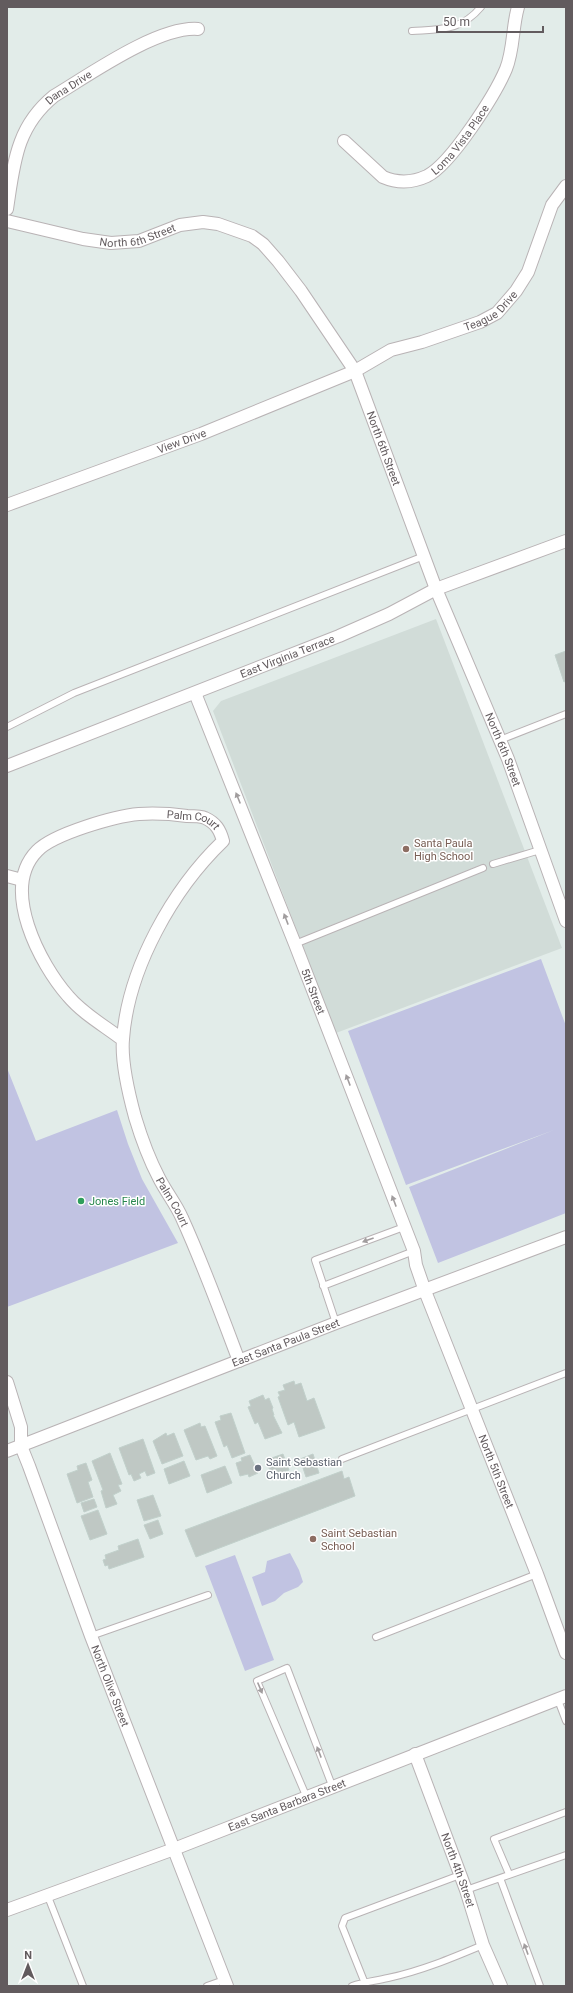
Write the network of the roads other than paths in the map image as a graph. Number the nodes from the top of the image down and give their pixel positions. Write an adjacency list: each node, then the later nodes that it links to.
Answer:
1 (481, 7): 4 (lane)
2 (518, 7): 5 (street, Loma Vista Place)
3 (198, 29): 7 (street, Dana Drive)
4 (412, 31)
5 (344, 141)
6 (566, 186): 9 (street, Teague Drive)
7 (7, 209)
8 (7, 221): 9 (street, North 6th Street)
9 (355, 371): 10 (street, View Drive); 12 (street, North 6th Street)
10 (7, 505)
11 (566, 541): 13 (street, East Virginia Terrace)
12 (424, 556): 13 (street, North 6th Street); 16 (lane)
13 (436, 589): 14 (street, East Virginia Terrace); 17 (street, North 6th Street)
14 (195, 693): 18 (street, East Virginia Terrace); 26 (street, 5th Street, one-way to 14)
15 (566, 714): 17 (lane)
16 (7, 727)
17 (500, 740): 19 (street, North 6th Street)
18 (7, 766)
19 (540, 850): 20 (lane); 24 (street, North 6th Street)
20 (493, 864)
21 (483, 868): 26 (lane)
22 (7, 876): 23 (street)
23 (22, 880): 27 (street, Palm Court); 27 (street, Palm Court)
24 (562, 902): 25 (street, North 6th Street)
25 (566, 921)
26 (295, 944): 28 (street, 5th Street, one-way to 26)
27 (123, 1040): 34 (street, Palm Court)
28 (404, 1227): 30 (street, 5th Street); 31 (lane, one-way to 31)
29 (566, 1237): 32 (street, East Santa Paula Street)
30 (414, 1251): 31 (lane); 32 (street, 5th Street)
31 (323, 1286): 33 (lane)
32 (425, 1291): 33 (street, East Santa Paula Street); 37 (street, North 5th Street)
33 (336, 1323): 34 (street, East Santa Paula Street)
34 (239, 1361): 38 (street, East Santa Paula Street)
35 (566, 1373): 37 (lane)
36 (7, 1382): 38 (street, North Olive Street)
37 (471, 1408): 40 (lane); 41 (street, North 5th Street)
38 (21, 1446): 39 (street, East Santa Paula Street); 43 (street, North Olive Street)
39 (7, 1451)
40 (342, 1459)
41 (537, 1574): 44 (lane); 45 (street, North 5th Street)
42 (208, 1595): 43 (lane)
43 (91, 1636): 52 (street, North Olive Street)
44 (376, 1637)
45 (566, 1653)
46 (562, 1698): 47 (lane); 48 (street, East Santa Barbara Street)
47 (566, 1721)
48 (415, 1754): 49 (street, East Santa Barbara Street); 55 (street, North 4th Street)
49 (333, 1788): 50 (street, East Santa Barbara Street); 50 (lane, one-way to 50)
50 (307, 1798): 52 (street, East Santa Barbara Street)
51 (566, 1812): 54 (lane)
52 (174, 1849): 58 (street, East Santa Barbara Street); 61 (street, North Olive Street)
53 (566, 1855): 54 (lane)
54 (509, 1874): 56 (lane)
55 (460, 1875): 57 (street, North 4th Street); 62 (lane)
56 (500, 1878): 57 (lane); 67 (lane, one-way to 56)
57 (466, 1890): 60 (street, North 4th Street)
58 (47, 1894): 59 (street, East Santa Barbara Street); 63 (lane)
59 (7, 1910)
60 (483, 1945): 62 (lane); 66 (street, North 4th Street)
61 (225, 1983): 64 (lane)
62 (366, 1984): 65 (lane)
63 (83, 1986)
64 (207, 1986)
65 (352, 1986)
66 (501, 1986)
67 (540, 1986)

